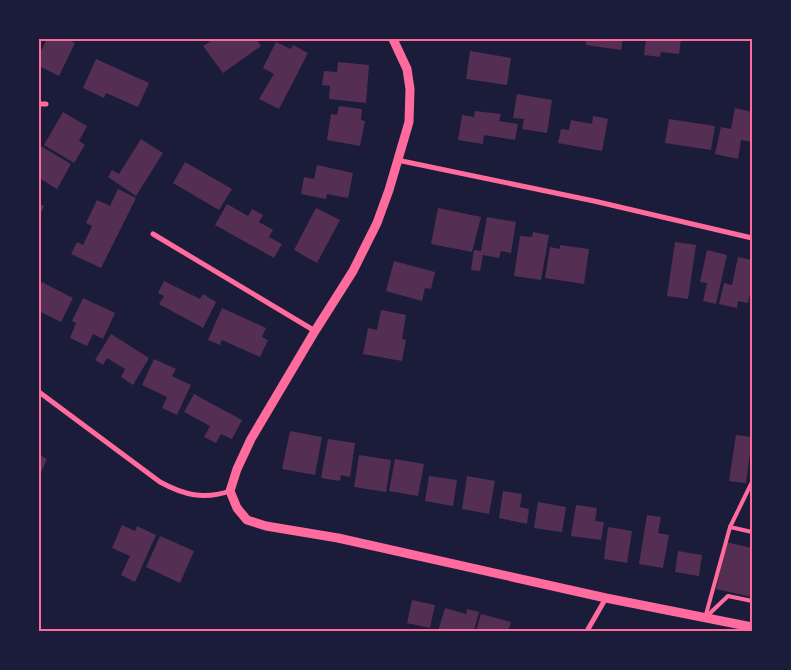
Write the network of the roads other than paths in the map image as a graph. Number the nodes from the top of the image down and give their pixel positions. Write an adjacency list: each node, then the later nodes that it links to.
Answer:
1 (393, 39): 4 (street)
2 (39, 104): 3 (street)
3 (46, 104)
4 (397, 160): 6 (street); 7 (street)
5 (153, 234): 7 (street)
6 (752, 238)
7 (315, 331): 10 (street)
8 (39, 392): 10 (street)
9 (752, 482): 11 (lane)
10 (230, 491): 13 (street)
11 (730, 527): 12 (lane); 15 (lane)
12 (752, 532)
13 (606, 598): 15 (street); 17 (street)
14 (752, 601): 15 (lane)
15 (705, 618): 16 (street)
16 (752, 627)
17 (587, 631)

